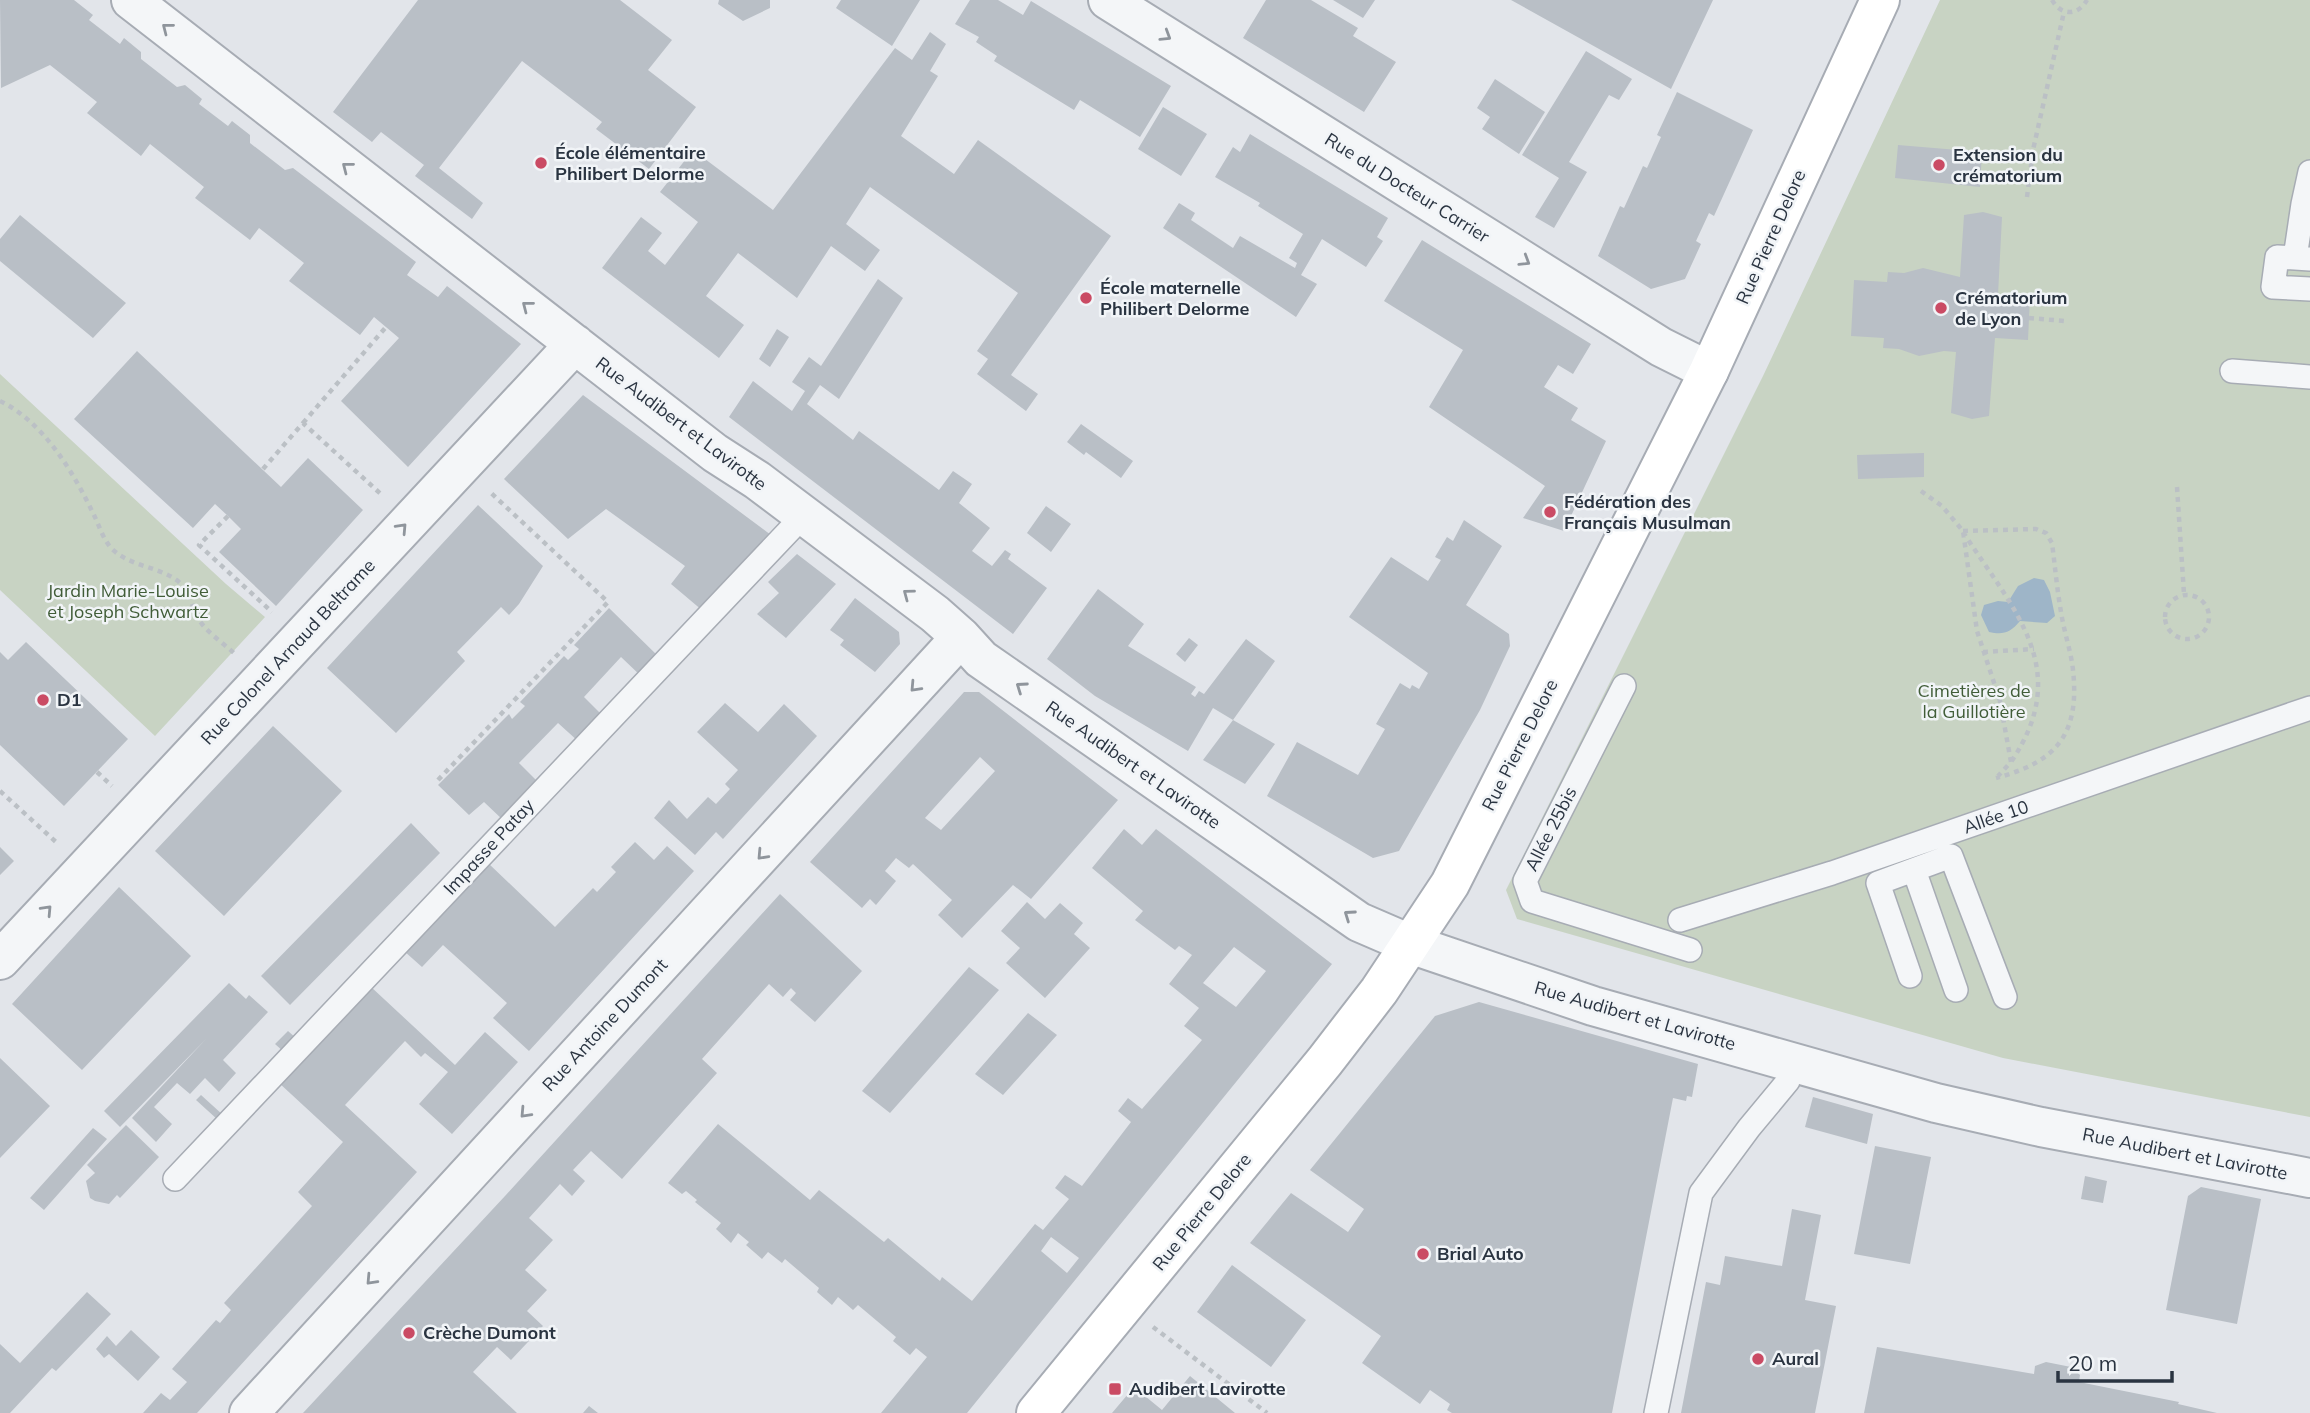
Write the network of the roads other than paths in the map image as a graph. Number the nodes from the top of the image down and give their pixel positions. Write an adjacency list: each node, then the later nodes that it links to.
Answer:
1 (131, 0): 7 (street, Rue Audibert et Lavirotte, one-way to 1)
2 (1108, 0): 8 (street, Rue du Docteur Carrier, one-way to 8)
3 (1880, 0): 8 (street, Rue Pierre Delore)
4 (2310, 172): 5 (lane)
5 (2303, 258): 6 (lane)
6 (2310, 289)
7 (575, 344): 11 (street, Rue Audibert et Lavirotte); 19 (street, Rue Colonel Arnaud Beltrame, one-way to 7)
8 (1709, 371): 17 (street, Rue Pierre Delore)
9 (2232, 371): 10 (lane)
10 (2310, 377)
11 (804, 515): 12 (street, Rue Audibert et Lavirotte, one-way to 11); 25 (lane, Impasse Patay)
12 (961, 637): 17 (street, Rue Audibert et Lavirotte, one-way to 12); 26 (street, Rue Antoine Dumont, one-way to 26)
13 (1623, 686): 18 (lane, Allée 25bis)
14 (2310, 708): 15 (lane, Allée 10)
15 (1922, 859): 16 (lane, Allée 10); 20 (lane); 21 (lane); 22 (lane)
16 (1680, 920)
17 (1410, 944): 23 (street, Rue Audibert et Lavirotte); 27 (street, Rue Pierre Delore)
18 (1690, 950)
19 (0, 960)
20 (1910, 976)
21 (1956, 990)
22 (2005, 998)
23 (1793, 1061): 24 (street, Rue Audibert et Lavirotte); 28 (lane)
24 (2310, 1178)
25 (175, 1180)
26 (249, 1413)
27 (1036, 1413)
28 (1656, 1413)

